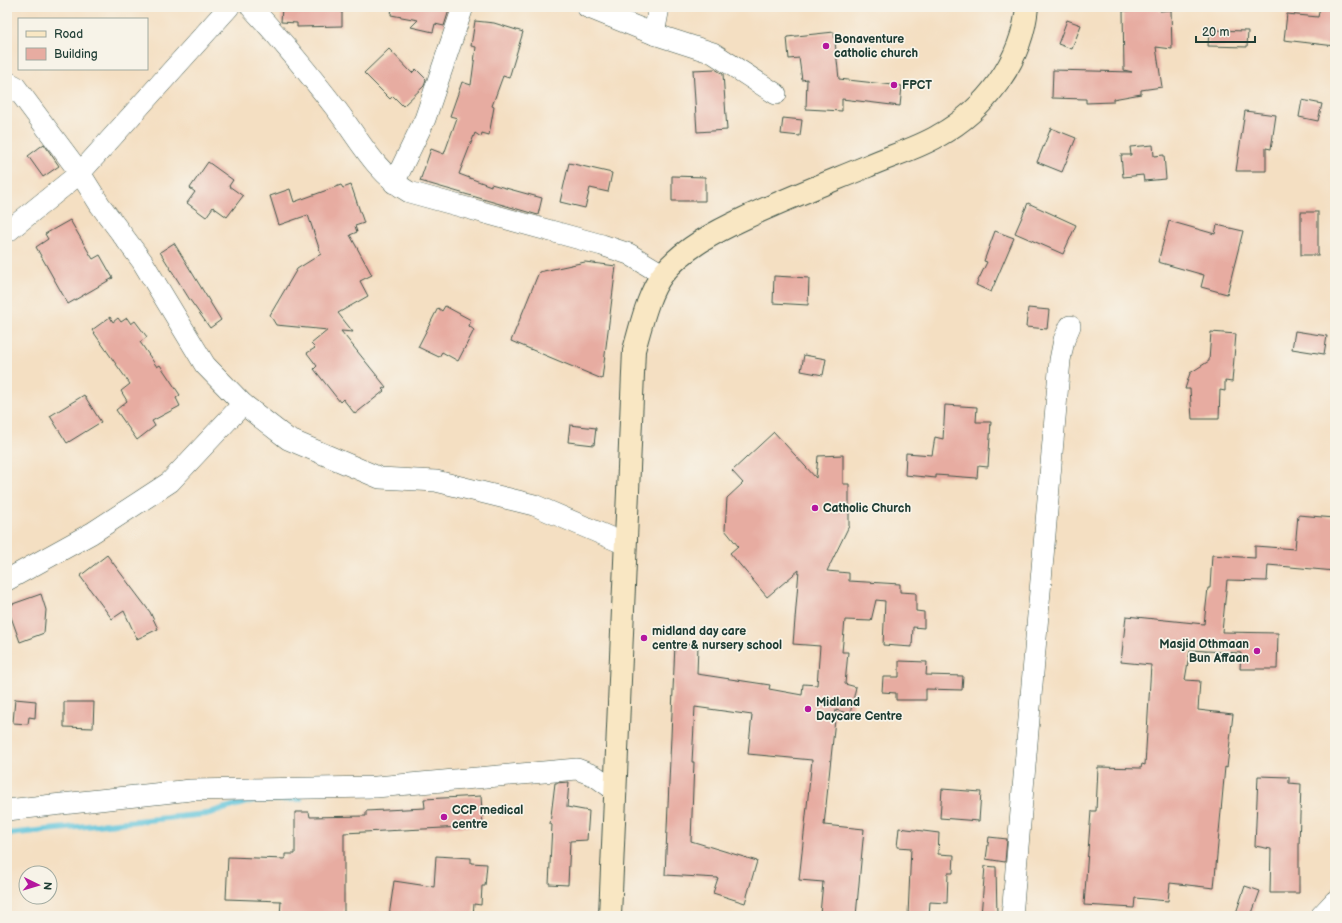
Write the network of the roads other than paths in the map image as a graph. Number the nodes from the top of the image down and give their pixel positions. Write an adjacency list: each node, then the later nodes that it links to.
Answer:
1 (229, 7): 10 (street)
2 (251, 7): 11 (street)
3 (463, 7): 11 (street)
4 (587, 7): 7 (street)
5 (659, 7): 7 (street)
6 (1027, 7): 13 (street)
7 (654, 34): 9 (street)
8 (7, 82): 10 (street)
9 (776, 94)
10 (80, 173): 12 (street); 15 (street)
11 (394, 184): 13 (street)
12 (7, 232)
13 (662, 274): 16 (street)
14 (1070, 326): 22 (street)
15 (243, 404): 16 (street); 17 (street)
16 (625, 544): 18 (street)
17 (7, 580)
18 (616, 791): 19 (street); 21 (street)
19 (7, 810)
20 (1335, 901): 23 (street)
21 (610, 916)
22 (1012, 916)
23 (1321, 916)

